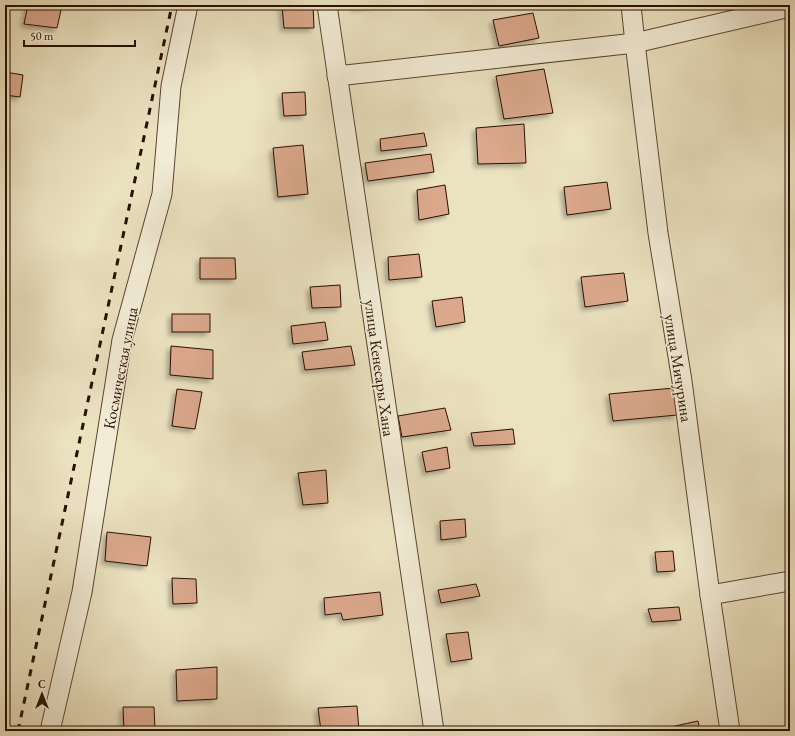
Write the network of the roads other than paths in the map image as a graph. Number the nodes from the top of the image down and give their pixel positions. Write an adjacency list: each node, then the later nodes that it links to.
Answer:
1 (188, 5): 9 (street, Космическая улица)
2 (327, 5): 6 (street, улица Кенесары Хана)
3 (631, 5): 5 (street, улица Мичурина)
4 (790, 7): 5 (street)
5 (634, 43): 6 (street); 8 (street, улица Мичурина)
6 (337, 76): 10 (street, улица Кенесары Хана)
7 (790, 581): 8 (street)
8 (710, 595): 11 (street, улица Мичурина)
9 (50, 731)
10 (434, 731)
11 (730, 731)

